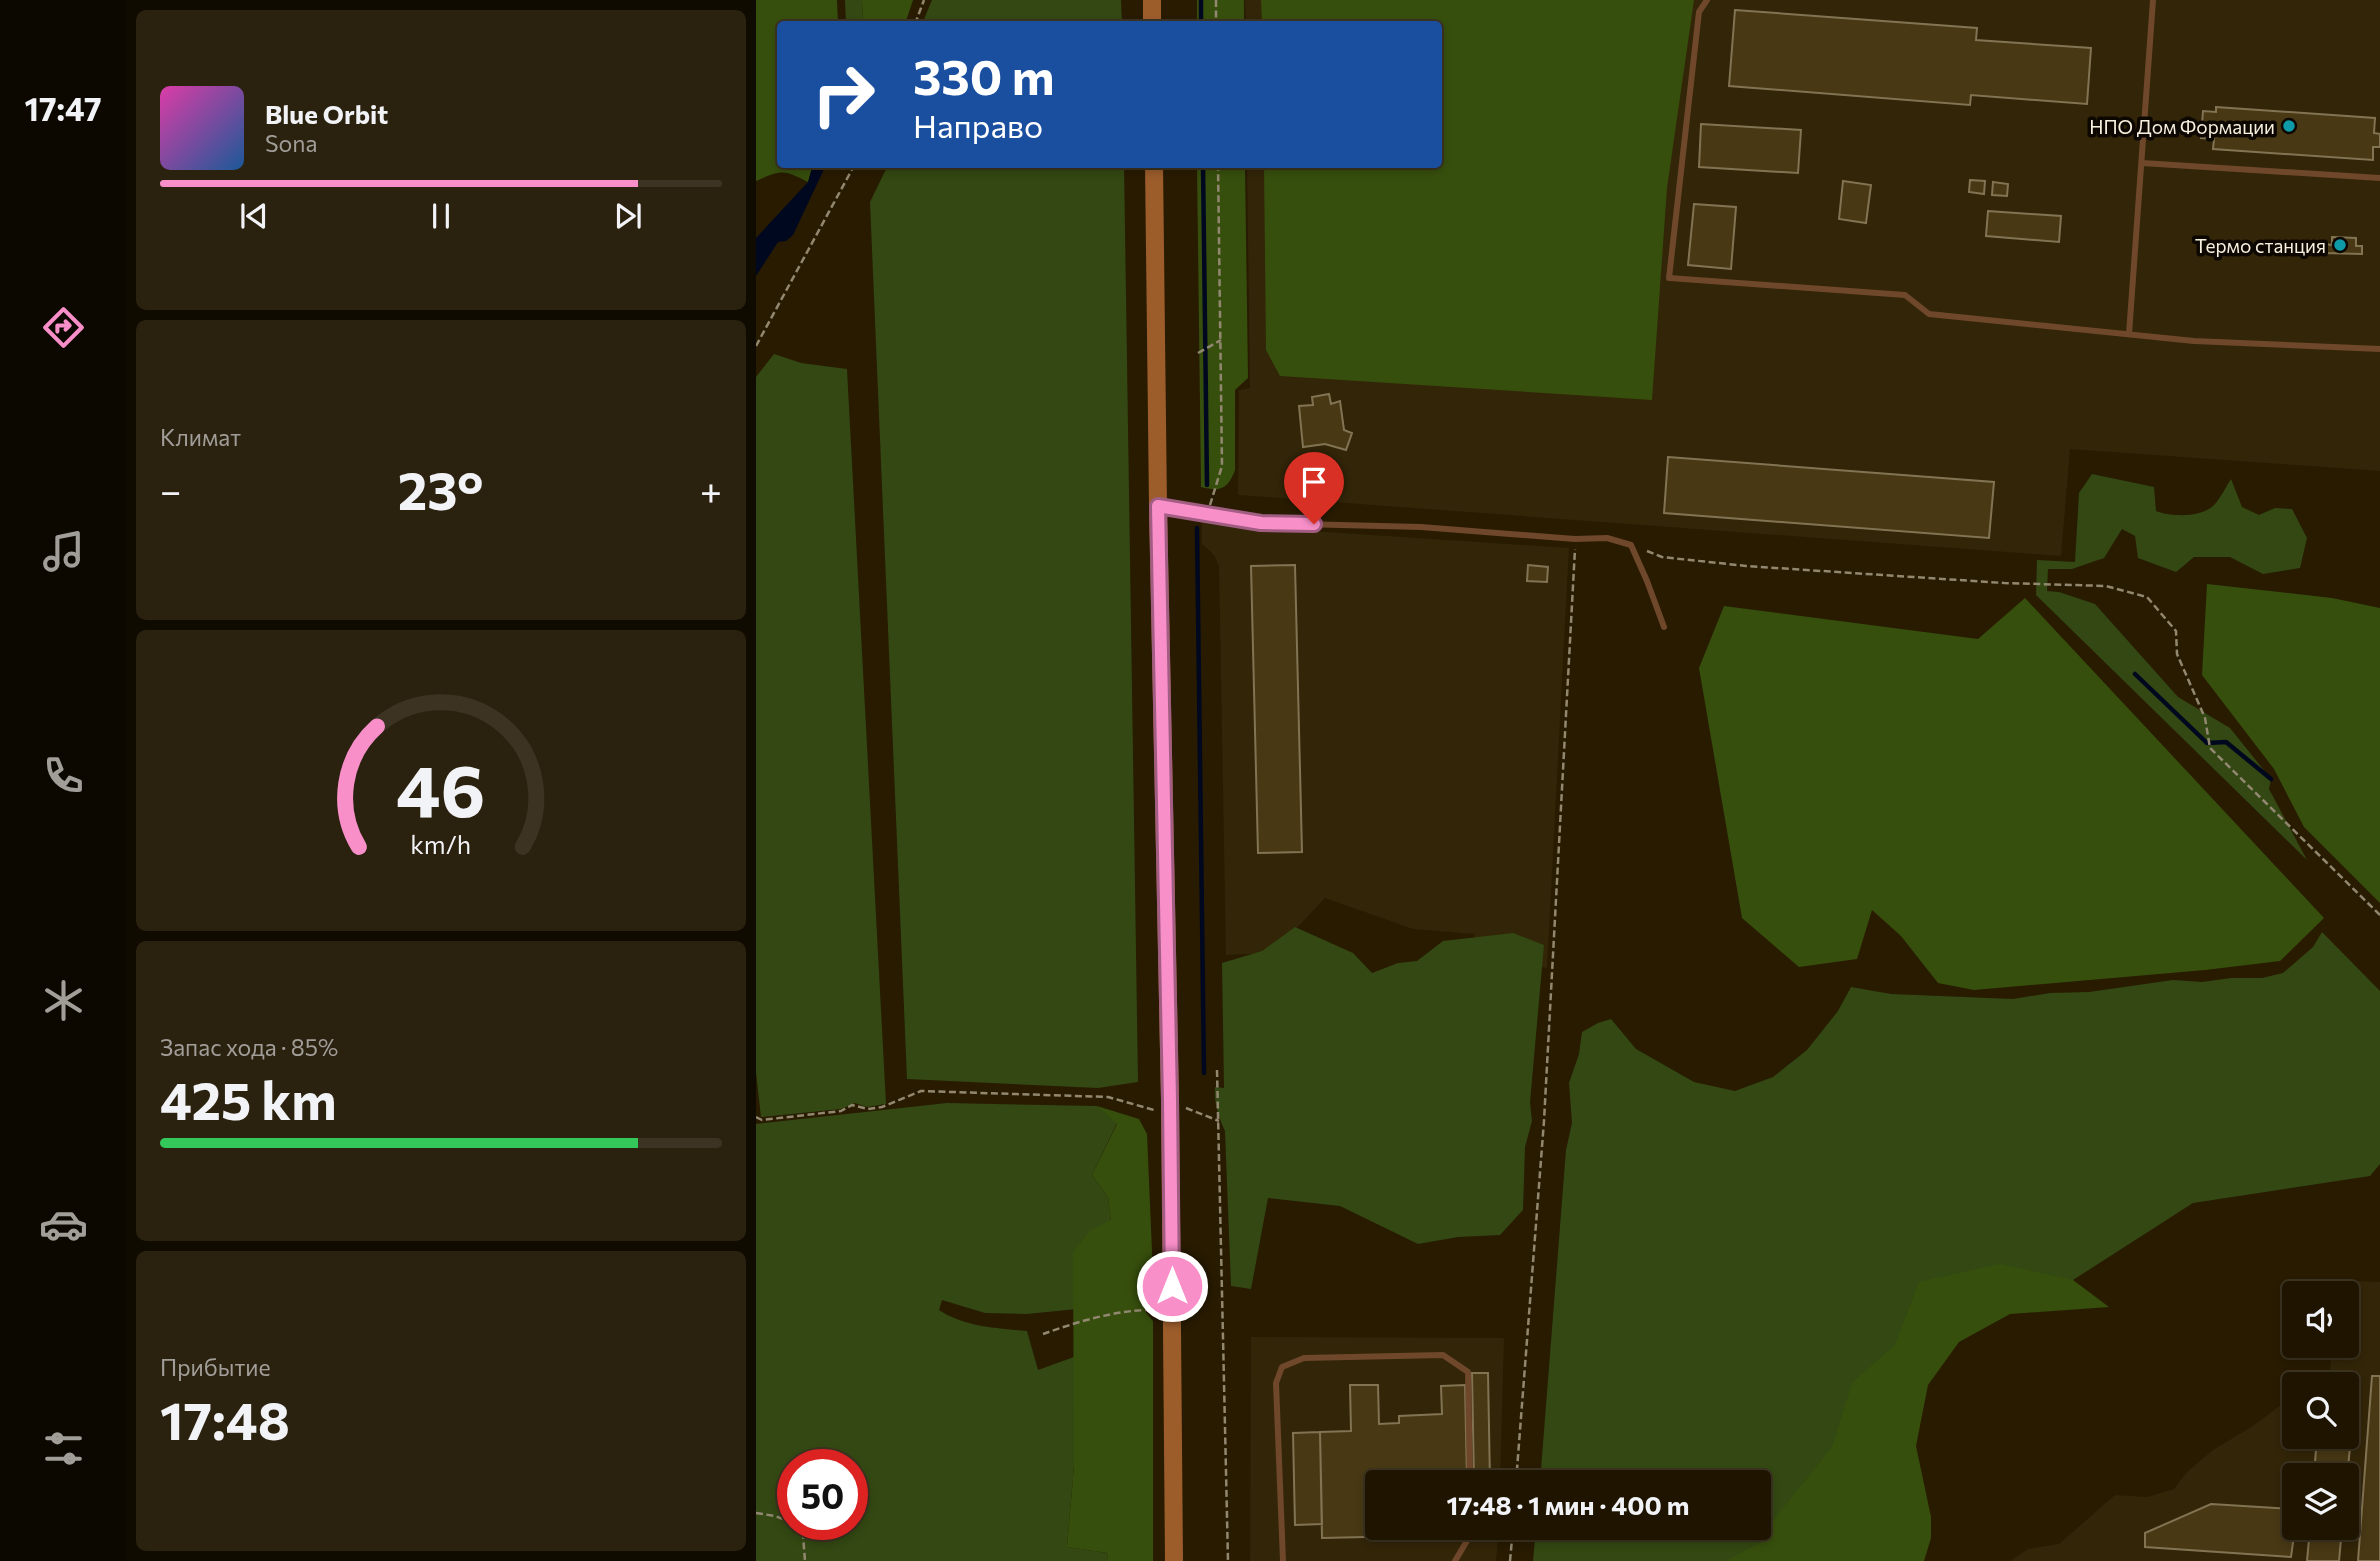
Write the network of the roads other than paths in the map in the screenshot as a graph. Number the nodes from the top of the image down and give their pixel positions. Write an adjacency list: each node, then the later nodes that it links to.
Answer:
1 (1152, 0): 4 (main road)
2 (1707, 0): 8 (lane)
3 (2153, 0): 5 (lane)
4 (1152, 21)
5 (2142, 163): 7 (lane); 8 (lane)
6 (1154, 168): 10 (main road)
7 (2380, 178)
8 (2129, 334): 9 (lane)
9 (2380, 349)
10 (1158, 506): 11 (lane); 14 (main road)
11 (1664, 627)
12 (1470, 1470): 15 (lane)
13 (1467, 1540): 16 (lane)
14 (1174, 1561)
15 (1283, 1561)
16 (1455, 1561)

